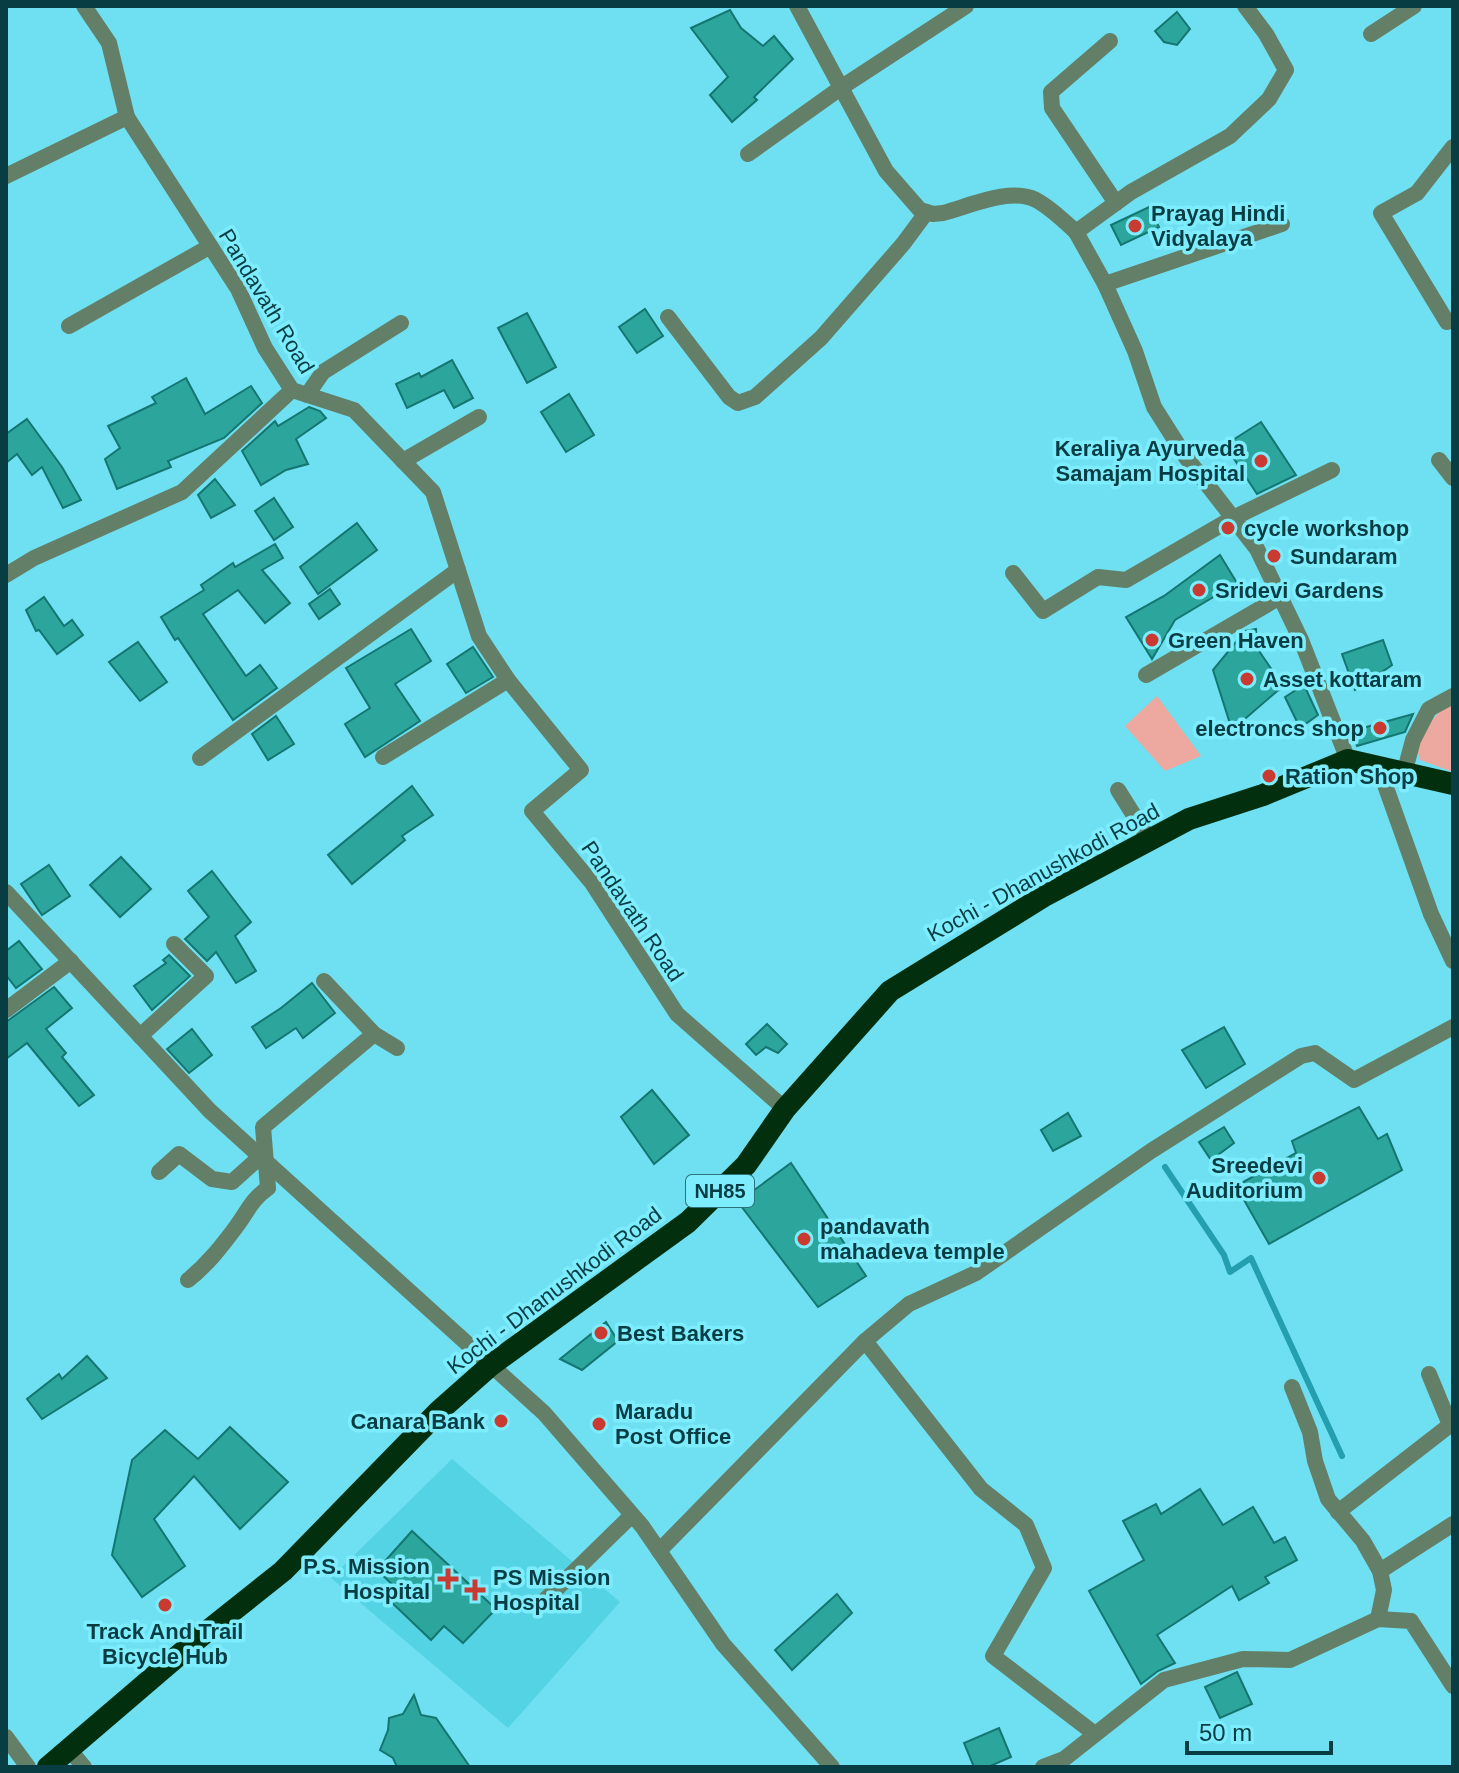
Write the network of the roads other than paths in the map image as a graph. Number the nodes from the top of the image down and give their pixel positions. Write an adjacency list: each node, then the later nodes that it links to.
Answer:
1 (84, 6): 9 (street, Pandavath Road)
2 (797, 6): 8 (street)
3 (966, 6): 8 (street)
4 (1245, 6): 13 (street)
5 (1414, 6): 6 (street)
6 (1371, 34)
7 (1110, 41): 13 (street)
8 (842, 87): 11 (street); 14 (street)
9 (127, 117): 12 (street); 17 (street, Pandavath Road)
10 (1453, 147): 20 (street)
11 (748, 154)
12 (6, 176)
13 (1116, 203): 16 (street)
14 (926, 213): 16 (street); 19 (street)
15 (1282, 224): 18 (street)
16 (1076, 232): 18 (street)
17 (209, 247): 22 (street); 23 (street, Pandavath Road)
18 (1105, 284): 29 (street)
19 (668, 317)
20 (1447, 322)
21 (401, 323): 23 (street)
22 (69, 326)
23 (300, 392): 26 (street, Pandavath Road); 32 (street)
24 (479, 417): 26 (street)
25 (1439, 460): 28 (street)
26 (403, 461): 30 (street, Pandavath Road)
27 (1332, 470): 29 (street)
28 (1453, 478)
29 (1233, 518): 31 (street); 33 (street)
30 (458, 570): 35 (street, Pandavath Road); 38 (street)
31 (1013, 573)
32 (6, 575)
33 (1280, 597): 34 (street); 39 (street)
34 (1146, 675)
35 (508, 680): 37 (street); 55 (street, Pandavath Road)
36 (1453, 696): 41 (street)
37 (383, 757)
38 (200, 758)
39 (1348, 760): 40 (highway); 44 (highway, Kochi - Dhanushkodi Road / NH85)
40 (1379, 768): 41 (highway); 48 (street)
41 (1404, 774): 42 (highway)
42 (1453, 784)
43 (1118, 790): 44 (street)
44 (1150, 841): 55 (highway, Kochi - Dhanushkodi Road / NH85)
45 (6, 892): 47 (street)
46 (174, 944): 53 (street)
47 (71, 961): 50 (street); 53 (street)
48 (1453, 961)
49 (324, 981): 52 (street)
50 (6, 1010)
51 (1453, 1027): 59 (street)
52 (374, 1034): 54 (street); 56 (street)
53 (140, 1036): 56 (street)
54 (397, 1048)
55 (785, 1109): 60 (highway, Kochi - Dhanushkodi Road / NH85)
56 (263, 1160): 57 (street); 58 (street); 60 (street)
57 (159, 1172)
58 (188, 1280)
59 (865, 1341): 66 (street); 71 (street)
60 (491, 1365): 64 (street); 73 (highway, Kochi - Dhanushkodi Road / NH85)
61 (1429, 1374): 63 (street)
62 (1292, 1387): 63 (street)
63 (1338, 1512): 67 (street)
64 (631, 1516): 66 (street); 68 (street)
65 (1453, 1524): 67 (street)
66 (659, 1551): 77 (street)
67 (1380, 1571): 69 (street)
68 (541, 1604)
69 (1378, 1619): 70 (street); 71 (street)
70 (1453, 1686)
71 (1095, 1734): 78 (street)
72 (6, 1737): 74 (street)
73 (69, 1749): 75 (highway, Kochi - Dhanushkodi Road / NH85); 76 (street)
74 (28, 1767)
75 (48, 1767)
76 (84, 1767)
77 (832, 1767)
78 (1043, 1767)

